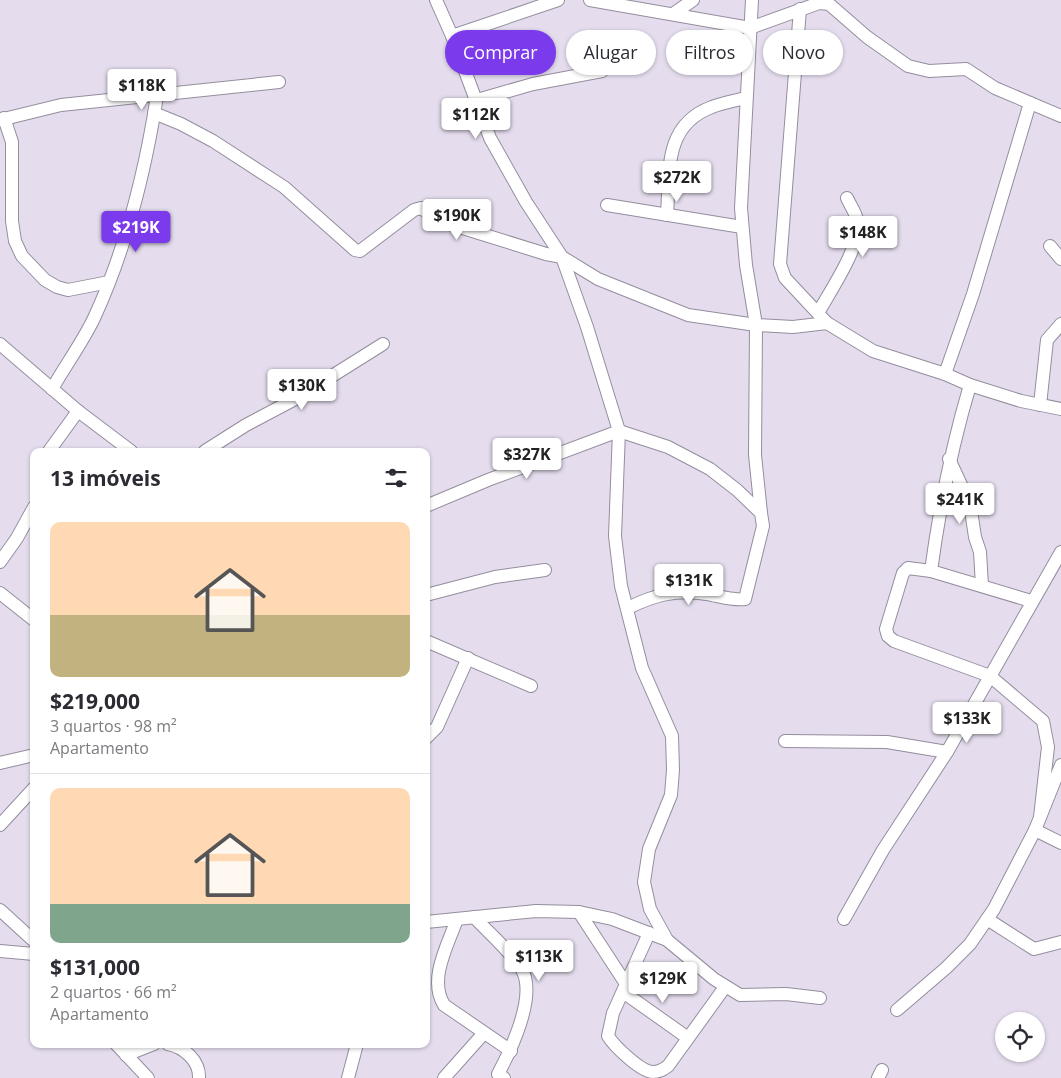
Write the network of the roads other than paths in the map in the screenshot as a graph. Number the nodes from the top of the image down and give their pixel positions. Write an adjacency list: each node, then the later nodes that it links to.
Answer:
1 (436, 0): 10 (street)
2 (558, 0): 11 (street)
3 (590, 0): 8 (street)
4 (693, 0): 8 (street)
5 (752, 0): 9 (street)
6 (829, 2): 7 (street); 18 (street)
7 (800, 9): 9 (street); 30 (street)
8 (674, 14): 9 (street)
9 (750, 28): 16 (street)
10 (449, 30)
11 (470, 30)
12 (467, 75): 17 (street)
13 (581, 75): 17 (street)
14 (279, 82): 15 (street)
15 (157, 96): 19 (street); 21 (street)
16 (745, 98): 24 (street); 25 (street)
17 (477, 100): 27 (street)
18 (1030, 103): 20 (street); 36 (street)
19 (154, 113): 27 (street); 29 (street)
20 (1061, 116)
21 (2, 119): 29 (street)
22 (847, 198): 30 (street)
23 (607, 205): 24 (street)
24 (667, 215): 25 (street)
25 (742, 227): 33 (street)
26 (1050, 246): 28 (street)
27 (562, 256): 33 (street); 42 (street)
28 (1061, 259)
29 (109, 282): 38 (street)
30 (818, 313): 31 (street)
31 (827, 323): 33 (street); 36 (street)
32 (1061, 324): 39 (street)
33 (756, 325): 48 (street)
34 (0, 344): 38 (street)
35 (383, 344): 45 (street)
36 (945, 374): 37 (street)
37 (970, 385): 39 (street); 46 (street)
38 (52, 388): 41 (street)
39 (1040, 405): 40 (street)
40 (1061, 409)
41 (78, 411): 43 (street); 44 (street)
42 (619, 431): 47 (street); 48 (street); 58 (street)
43 (51, 448)
44 (127, 448)
45 (210, 448)
46 (949, 459): 53 (street); 54 (street)
47 (430, 504)
48 (761, 513): 58 (street)
49 (30, 514): 51 (street)
50 (1061, 552): 57 (street)
51 (0, 562)
52 (546, 570): 56 (street)
53 (931, 571): 54 (street); 62 (street)
54 (982, 586): 57 (street)
55 (0, 593): 59 (street)
56 (430, 594)
57 (1031, 601): 62 (street)
58 (628, 608): 84 (street)
59 (30, 617)
60 (430, 643): 61 (street)
61 (468, 658): 63 (street); 64 (street)
62 (990, 676): 66 (street); 71 (street)
63 (531, 686)
64 (430, 734)
65 (785, 741): 66 (street)
66 (946, 752): 79 (street)
67 (30, 756): 68 (street)
68 (0, 763)
69 (1061, 765): 71 (street)
70 (30, 792): 72 (street)
71 (1040, 817): 73 (street)
72 (0, 825)
73 (1035, 830): 74 (street); 80 (street)
74 (1061, 843)
75 (0, 910): 83 (street)
76 (579, 912): 77 (street); 82 (street); 89 (street)
77 (474, 917): 78 (street); 98 (street)
78 (457, 919): 81 (street); 92 (street)
79 (844, 919)
80 (987, 919): 85 (street); 91 (street)
81 (430, 922)
82 (649, 933): 84 (street); 89 (street)
83 (30, 937)
84 (667, 940): 88 (street)
85 (1061, 942)
86 (0, 951): 87 (street)
87 (30, 954)
88 (725, 987): 90 (street); 93 (street)
89 (625, 988): 93 (street); 93 (street)
90 (820, 998)
91 (898, 1010)
92 (484, 1033): 98 (street); 104 (street)
93 (688, 1038)
94 (120, 1048): 99 (street)
95 (144, 1048): 99 (street)
96 (178, 1048): 103 (street)
97 (355, 1048): 100 (street)
98 (511, 1051): 101 (street)
99 (126, 1055): 102 (street)
100 (349, 1077)
101 (499, 1077)
102 (148, 1078)
103 (199, 1078)
104 (444, 1078)

